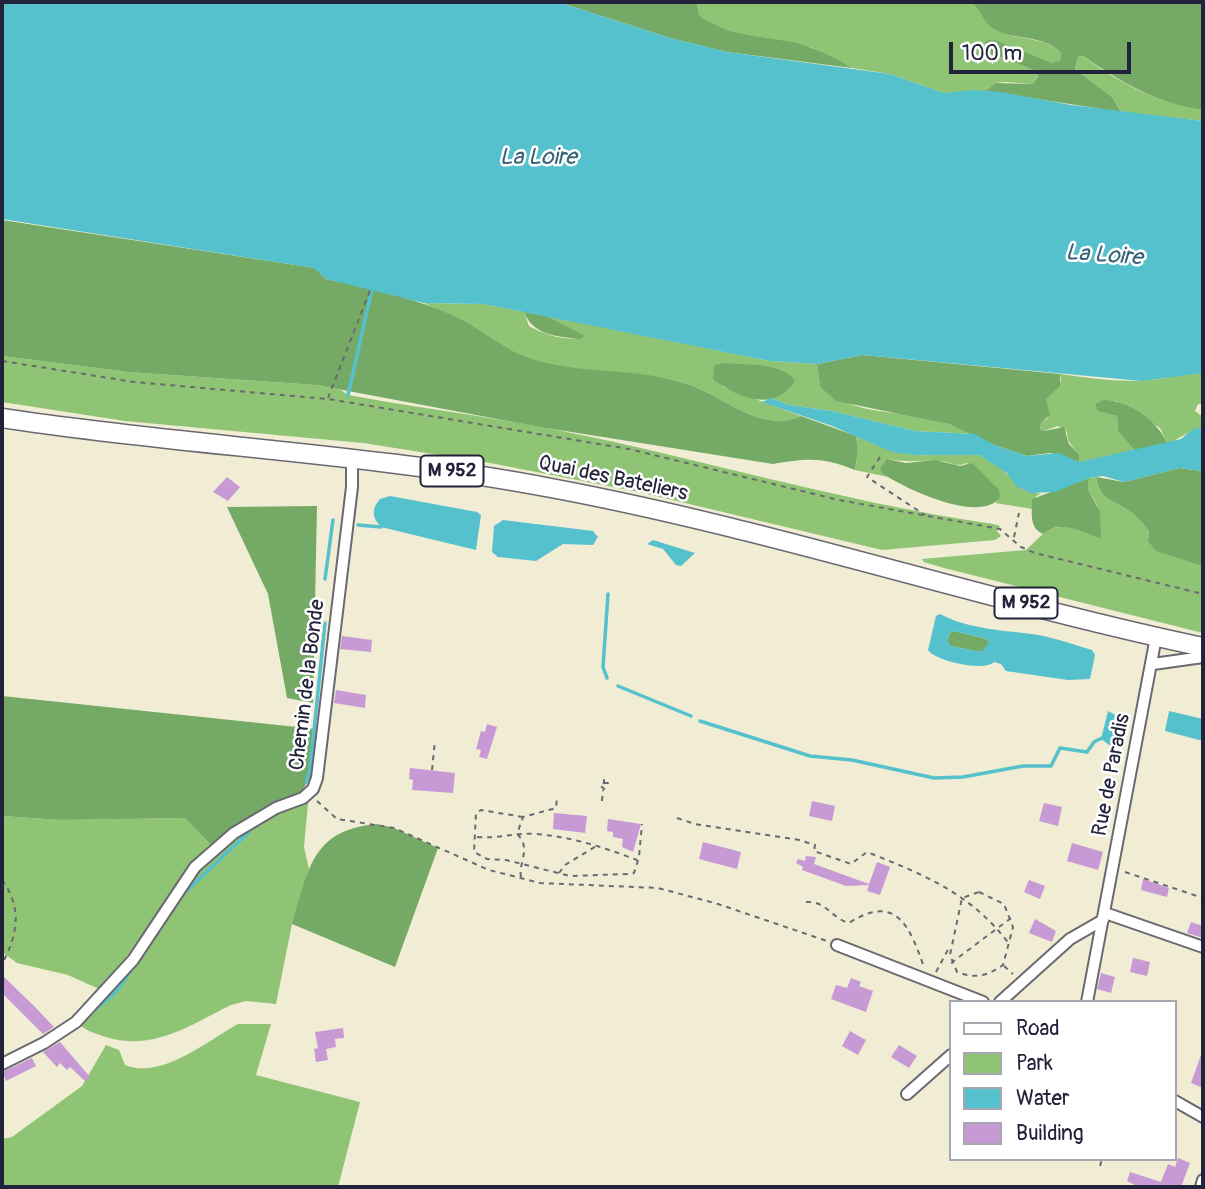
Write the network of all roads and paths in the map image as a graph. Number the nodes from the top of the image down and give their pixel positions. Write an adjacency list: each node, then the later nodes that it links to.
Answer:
1 (370, 288): 3 (path)
2 (2, 362): 3 (path)
3 (328, 399): 8 (path)
4 (2, 418): 5 (main road, Quai des Bateliers / M 952)
5 (352, 457): 11 (main road, Quai des Bateliers / M 952); 18 (street, Chemin de la Bonde)
6 (880, 457): 8 (path)
7 (1019, 513): 9 (path)
8 (926, 515): 9 (path)
9 (1013, 538): 10 (path)
10 (1203, 594)
11 (1156, 637): 12 (main road, Quai des Bateliers / M 952); 14 (street, Rue de Paradis)
12 (1203, 647)
13 (1203, 657): 14 (street)
14 (1153, 664): 29 (street, Rue de Paradis)
15 (435, 740): 16 (path)
16 (432, 770)
17 (604, 776): 20 (path)
18 (309, 793): 31 (path); 53 (street, Chemin de la Bonde)
19 (557, 797): 21 (path)
20 (602, 801)
21 (523, 817): 24 (path); 25 (path)
22 (677, 818): 33 (path)
23 (642, 824): 27 (path)
24 (517, 834): 25 (path); 26 (path); 28 (path)
25 (475, 837): 28 (path)
26 (599, 844): 27 (path); 30 (path)
27 (638, 860): 30 (path)
28 (524, 866): 30 (path); 31 (path)
29 (1114, 868): 34 (path); 36 (street, Rue de Paradis)
30 (558, 873)
31 (521, 878): 40 (path)
32 (2, 880): 43 (path)
33 (964, 897): 37 (path); 38 (path); 39 (path)
34 (1203, 898)
35 (806, 902): 46 (path)
36 (1104, 916): 42 (street); 48 (street); 51 (street, Rue de Paradis)
37 (1012, 918): 38 (path); 41 (path)
38 (999, 930): 41 (path); 44 (path)
39 (952, 942): 44 (path); 47 (path)
40 (837, 945): 49 (street)
41 (1010, 945): 45 (path)
42 (1203, 947)
43 (3, 962)
44 (951, 963): 45 (path)
45 (1003, 965): 48 (path)
46 (926, 971)
47 (930, 973)
48 (1022, 981): 50 (street)
49 (978, 1000)
50 (1002, 1000)
51 (1087, 1000)
52 (950, 1056): 54 (street)
53 (2, 1064)
54 (908, 1094)
55 (1177, 1102): 56 (street)
56 (1203, 1117)
57 (1101, 1161): 58 (path)
58 (1100, 1166)
59 (1203, 1180): 60 (street)
60 (1201, 1187)

